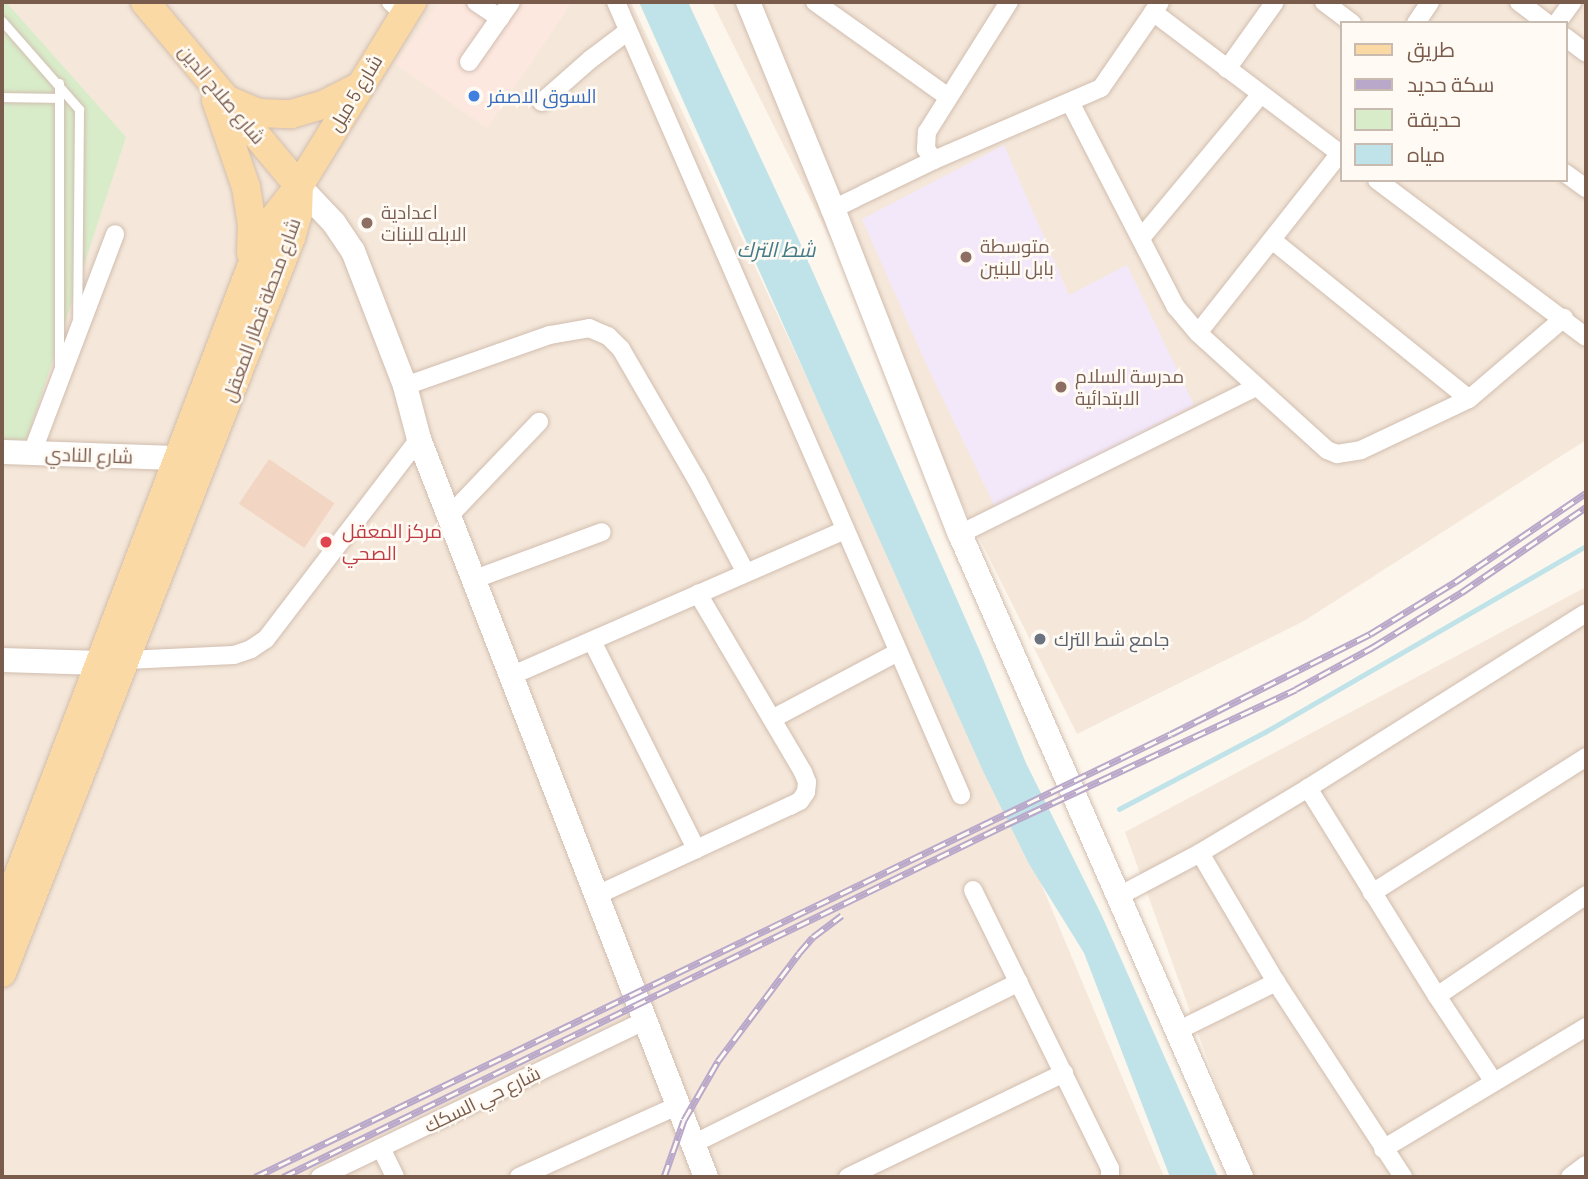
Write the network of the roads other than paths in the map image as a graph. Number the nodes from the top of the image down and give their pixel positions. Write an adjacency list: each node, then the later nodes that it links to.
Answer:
1 (145, 2): 26 (main road, شارع صلاح الدين)
2 (477, 2): 15 (street)
3 (511, 2): 15 (street)
4 (615, 2): 21 (street)
5 (748, 2): 42 (street)
6 (815, 2): 30 (street)
7 (1009, 2): 30 (street)
8 (1275, 2): 25 (street)
9 (1324, 2): 17 (street)
10 (1430, 2): 18 (street)
11 (1519, 2): 19 (street)
12 (1572, 2): 20 (street)
13 (402, 6): 28 (main road, شارع 5 ميل)
14 (1157, 7): 25 (street); 35 (street)
15 (500, 18): 24 (street)
16 (2, 21): 27 (lane)
17 (1349, 21)
18 (1417, 21)
19 (1544, 21)
20 (1558, 21)
21 (628, 31): 34 (street); 61 (street)
22 (1567, 39): 23 (street)
23 (1586, 53)
24 (468, 62)
25 (1227, 69): 29 (street)
26 (203, 72): 33 (main road, شارع صلاح الدين); 46 (main road)
27 (59, 83): 32 (lane); 49 (lane)
28 (358, 86): 33 (main road); 40 (main road, شارع 5 ميل)
29 (1260, 95): 36 (street); 44 (street)
30 (947, 96): 37 (street)
31 (2, 97): 32 (lane)
32 (59, 98): 51 (lane)
33 (225, 99): 40 (main road, شارع صلاح الدين)
34 (542, 102)
35 (1070, 102): 37 (street); 44 (street)
36 (1340, 154): 45 (street)
37 (934, 160): 42 (street)
38 (1567, 174): 41 (street)
39 (1380, 182): 47 (street)
40 (299, 186): 46 (main road, شارع محطة قطار المعقل); 52 (street); 71 (main road, شارع محطة قطار المعقل)
41 (1586, 188)
42 (833, 209): 63 (street)
43 (115, 234): 49 (street)
44 (1141, 238): 48 (street)
45 (1272, 240): 48 (street); 54 (street)
46 (250, 270): 59 (main road, شارع محطة قطار المعقل)
47 (1564, 318): 50 (street); 54 (street)
48 (1198, 333): 53 (street)
49 (77, 334): 51 (street)
50 (1586, 337)
51 (59, 383): 58 (street)
52 (405, 387): 56 (street); 64 (street)
53 (1256, 387): 54 (street); 63 (street)
54 (1469, 399)
55 (539, 422): 60 (street)
56 (419, 439): 60 (street); 71 (street)
57 (2, 452): 58 (street, شارع النادي)
58 (32, 453): 59 (street, شارع النادي)
59 (177, 458): 71 (main road, شارع محطة قطار المعقل)
60 (450, 515): 65 (street)
61 (845, 530): 64 (street); 69 (street)
62 (602, 533): 65 (street)
63 (960, 534): 83 (street)
64 (745, 571): 66 (street)
65 (475, 579): 72 (street)
66 (698, 594): 68 (street); 73 (street)
67 (1586, 613): 75 (street)
68 (592, 641): 72 (street); 77 (street)
69 (898, 652): 73 (street); 76 (street)
70 (2, 660): 71 (street)
71 (113, 662): 84 (main road, شارع محطة قطار المعقل); 85 (main road, شارع محطة قطار المعقل)
72 (513, 675): 81 (street)
73 (772, 719): 77 (street)
74 (1586, 757): 80 (street)
75 (1308, 788): 78 (street); 80 (street)
76 (961, 795)
77 (696, 849): 81 (street)
78 (1200, 853): 83 (street); 87 (street)
79 (973, 890): 86 (street)
80 (1373, 893): 88 (street)
81 (597, 895): 89 (street)
82 (1586, 895): 88 (street)
83 (1117, 897): 91 (street)
84 (2, 918)
85 (2, 973)
86 (1019, 982): 92 (street); 95 (street)
87 (1276, 982): 91 (street); 97 (street)
88 (1437, 996): 93 (street)
89 (644, 1021): 94 (street); 96 (street, شارع حي السكك)
90 (1586, 1027): 93 (street)
91 (1175, 1032): 104 (street)
92 (1064, 1073): 102 (street); 103 (street)
93 (1494, 1082): 97 (street)
94 (677, 1106): 95 (street); 100 (street)
95 (693, 1143): 101 (street)
96 (381, 1148): 98 (street, شارع حي السكك); 99 (street)
97 (1383, 1149): 105 (street)
98 (320, 1177)
99 (395, 1177)
100 (519, 1177)
101 (706, 1177)
102 (848, 1177)
103 (1110, 1177)
104 (1241, 1177)
105 (1403, 1177)

